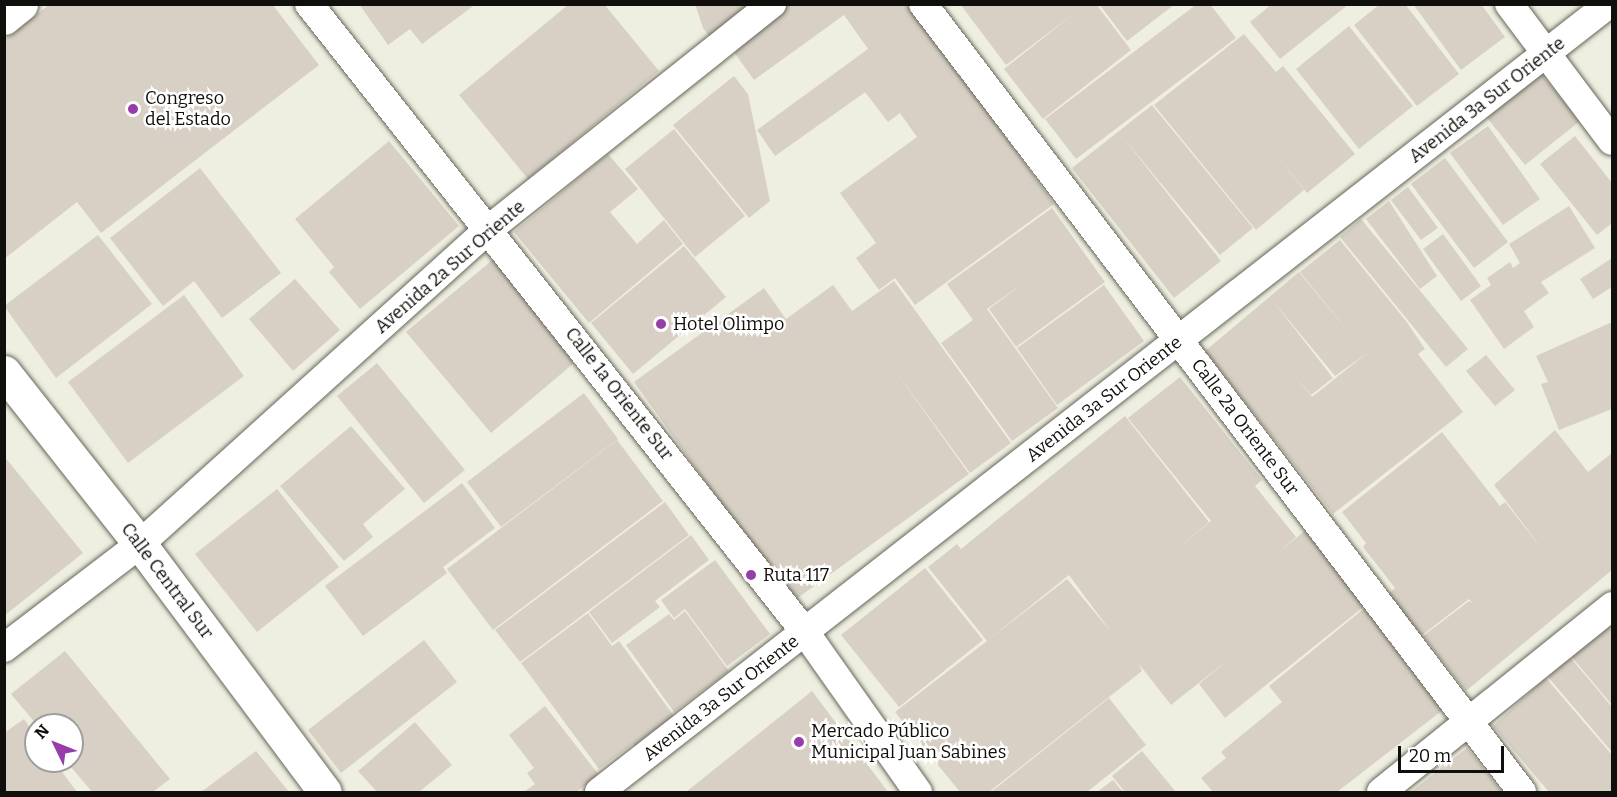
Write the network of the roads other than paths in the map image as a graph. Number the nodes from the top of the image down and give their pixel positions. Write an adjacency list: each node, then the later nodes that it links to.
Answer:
1 (21, 4): 7 (main road)
2 (309, 4): 10 (street, Calle 1a Oriente Sur)
3 (772, 4): 10 (street, Avenida 2a Sur Oriente)
4 (923, 4): 11 (street, Calle 2a Oriente Sur)
5 (1509, 4): 8 (street)
6 (1609, 4): 8 (street, Avenida 3a Sur Oriente)
7 (4, 18)
8 (1546, 54): 9 (street); 11 (street, Avenida 3a Sur Oriente)
9 (1612, 141)
10 (489, 229): 13 (street, Avenida 2a Sur Oriente); 15 (street, Calle 1a Oriente Sur)
11 (1179, 340): 15 (street, Avenida 3a Sur Oriente); 17 (street, Calle 2a Oriente Sur)
12 (4, 372): 13 (main road, Calle Central Sur)
13 (140, 544): 16 (street, Avenida 2a Sur Oriente); 18 (main road, Calle Central Sur)
14 (1612, 606): 17 (street)
15 (805, 632): 19 (street, Avenida 3a Sur Oriente); 20 (street, Calle 1a Oriente Sur)
16 (4, 648)
17 (1469, 722): 21 (street); 22 (street, Calle 2a Oriente Sur)
18 (325, 792)
19 (599, 792)
20 (918, 792)
21 (1381, 792)
22 (1522, 792)

